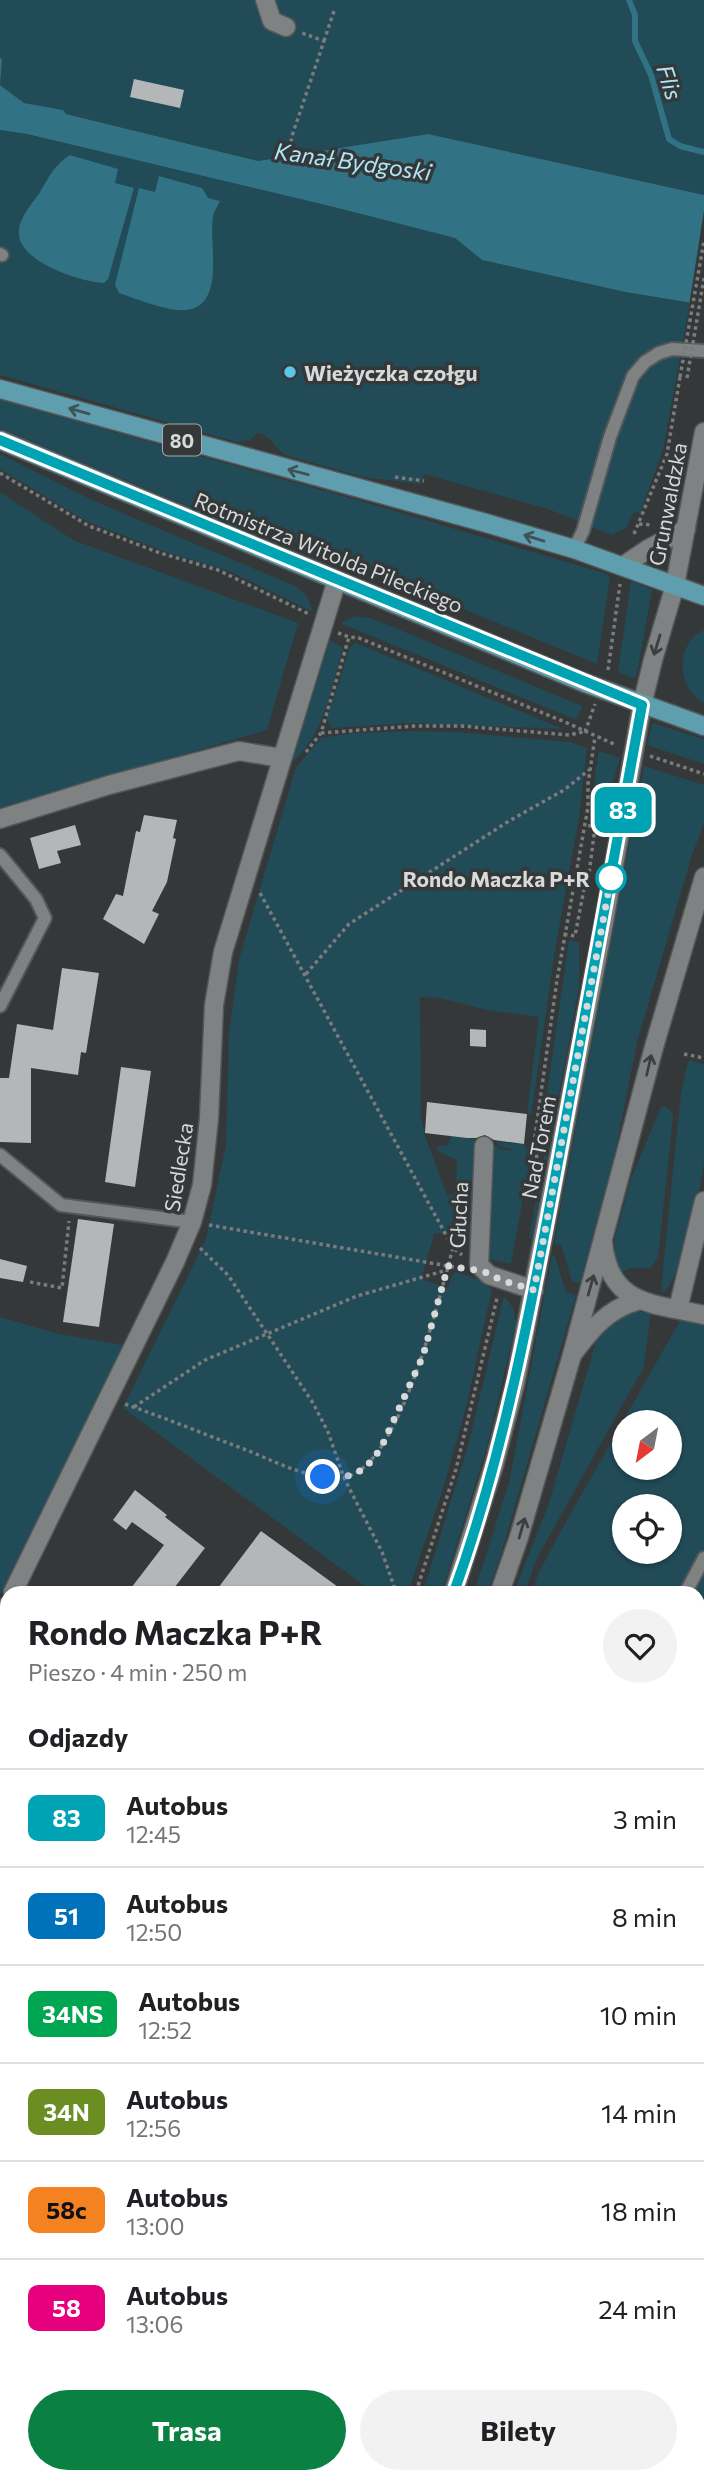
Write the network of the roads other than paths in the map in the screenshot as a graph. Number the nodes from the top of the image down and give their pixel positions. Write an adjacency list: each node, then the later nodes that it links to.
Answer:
1 (265, 0): 2 (main road)
2 (286, 27)
3 (704, 351): 8 (lane)
4 (0, 389): 8 (main road, 80, one-way to 4)
5 (704, 432): 7 (main road, Grunwaldzka)
6 (0, 440): 10 (main road, Rotmistrza Witolda Pileckiego)
7 (686, 529): 9 (main road); 11 (main road, Grunwaldzka)
8 (574, 549): 9 (main road, 80)
9 (622, 571): 11 (main road, 80)
10 (337, 580): 13 (main road, Rotmistrza Witolda Pileckiego); 15 (main road, Siedlecka)
11 (675, 585): 12 (main road, 80); 13 (main road, Grunwaldzka, one-way to 13)
12 (704, 596)
13 (642, 705): 14 (main road, Rotmistrza Witolda Pileckiego); 25 (main road, Nad Torem)
14 (704, 726)
15 (279, 763): 16 (main road); 23 (main road, Siedlecka)
16 (0, 819)
17 (0, 855): 19 (lane)
18 (704, 877): 24 (main road, one-way to 18)
19 (0, 1006)
20 (484, 1146): 25 (main road, Głucha)
21 (0, 1155): 23 (lane)
22 (704, 1201): 27 (main road)
23 (189, 1230): 32 (main road, Siedlecka)
24 (603, 1242): 26 (main road); 29 (main road, one-way to 24)
25 (534, 1290): 33 (main road, Nad Torem)
26 (636, 1301): 27 (main road); 29 (main road)
27 (678, 1309): 28 (main road)
28 (704, 1315)
29 (572, 1355): 34 (main road, one-way to 29)
30 (704, 1558): 31 (lane)
31 (699, 1577)
32 (16, 1586)
33 (456, 1586)
34 (502, 1586)

